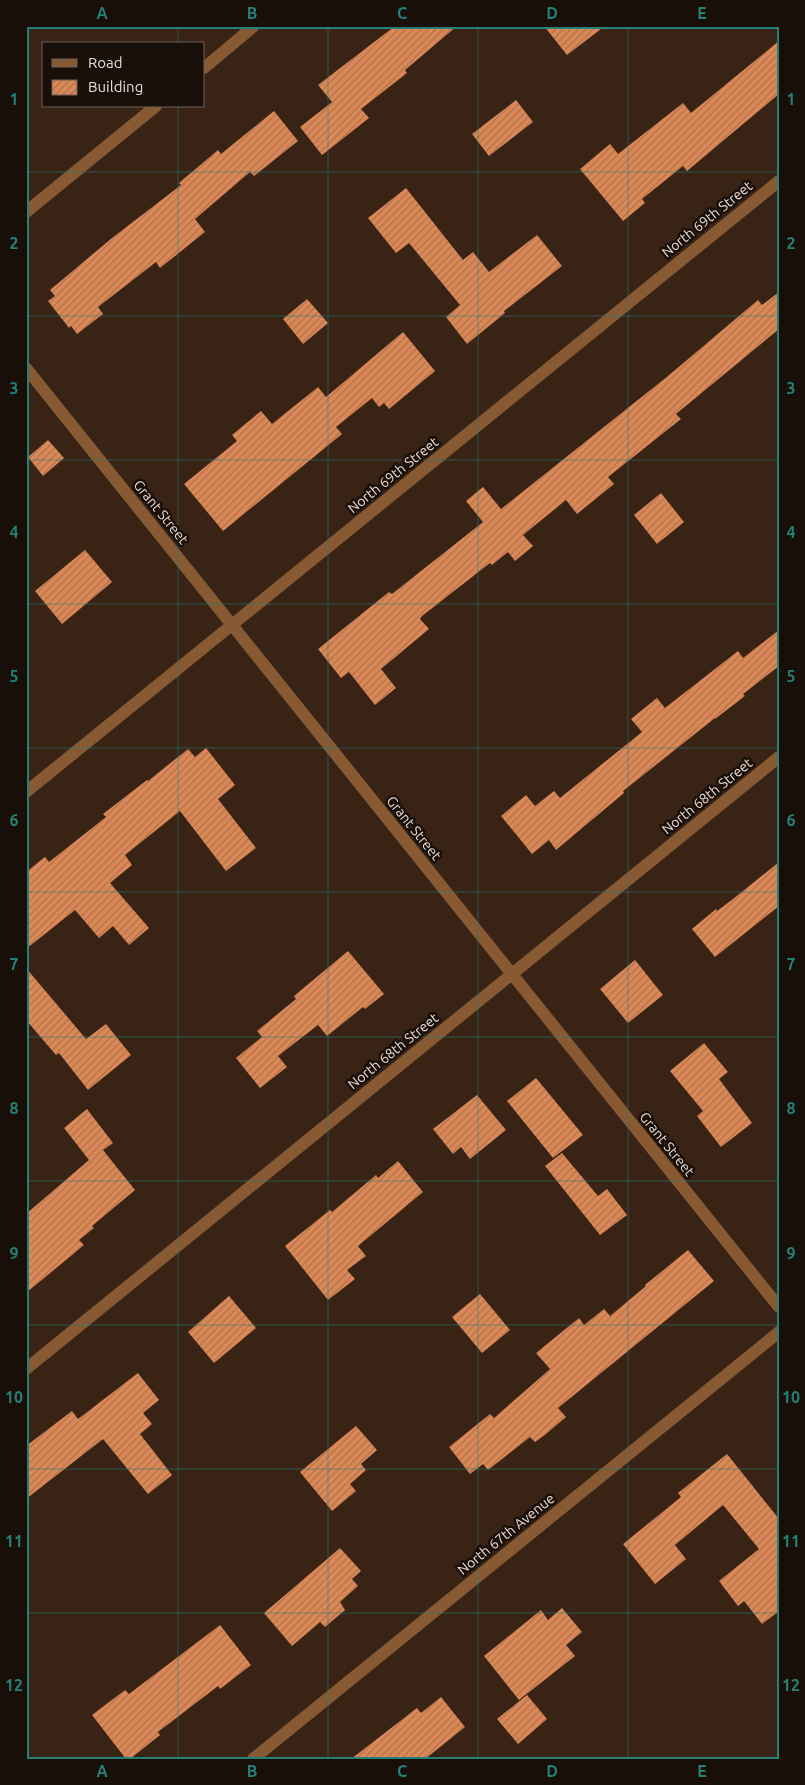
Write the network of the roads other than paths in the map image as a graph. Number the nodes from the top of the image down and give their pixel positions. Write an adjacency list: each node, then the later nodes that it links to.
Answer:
1 (254, 26): 2 (street)
2 (205, 67)
3 (154, 108): 5 (street)
4 (779, 181): 7 (street, North 69th Street)
5 (26, 212)
6 (26, 368): 7 (street, Grant Street)
7 (232, 624): 9 (street, North 69th Street); 10 (street, Grant Street)
8 (779, 757): 10 (street, North 68th Street)
9 (26, 792)
10 (512, 974): 11 (street, Grant Street); 13 (street, North 68th Street)
11 (779, 1307)
12 (779, 1332): 14 (street, North 67th Avenue)
13 (26, 1369)
14 (253, 1759)

